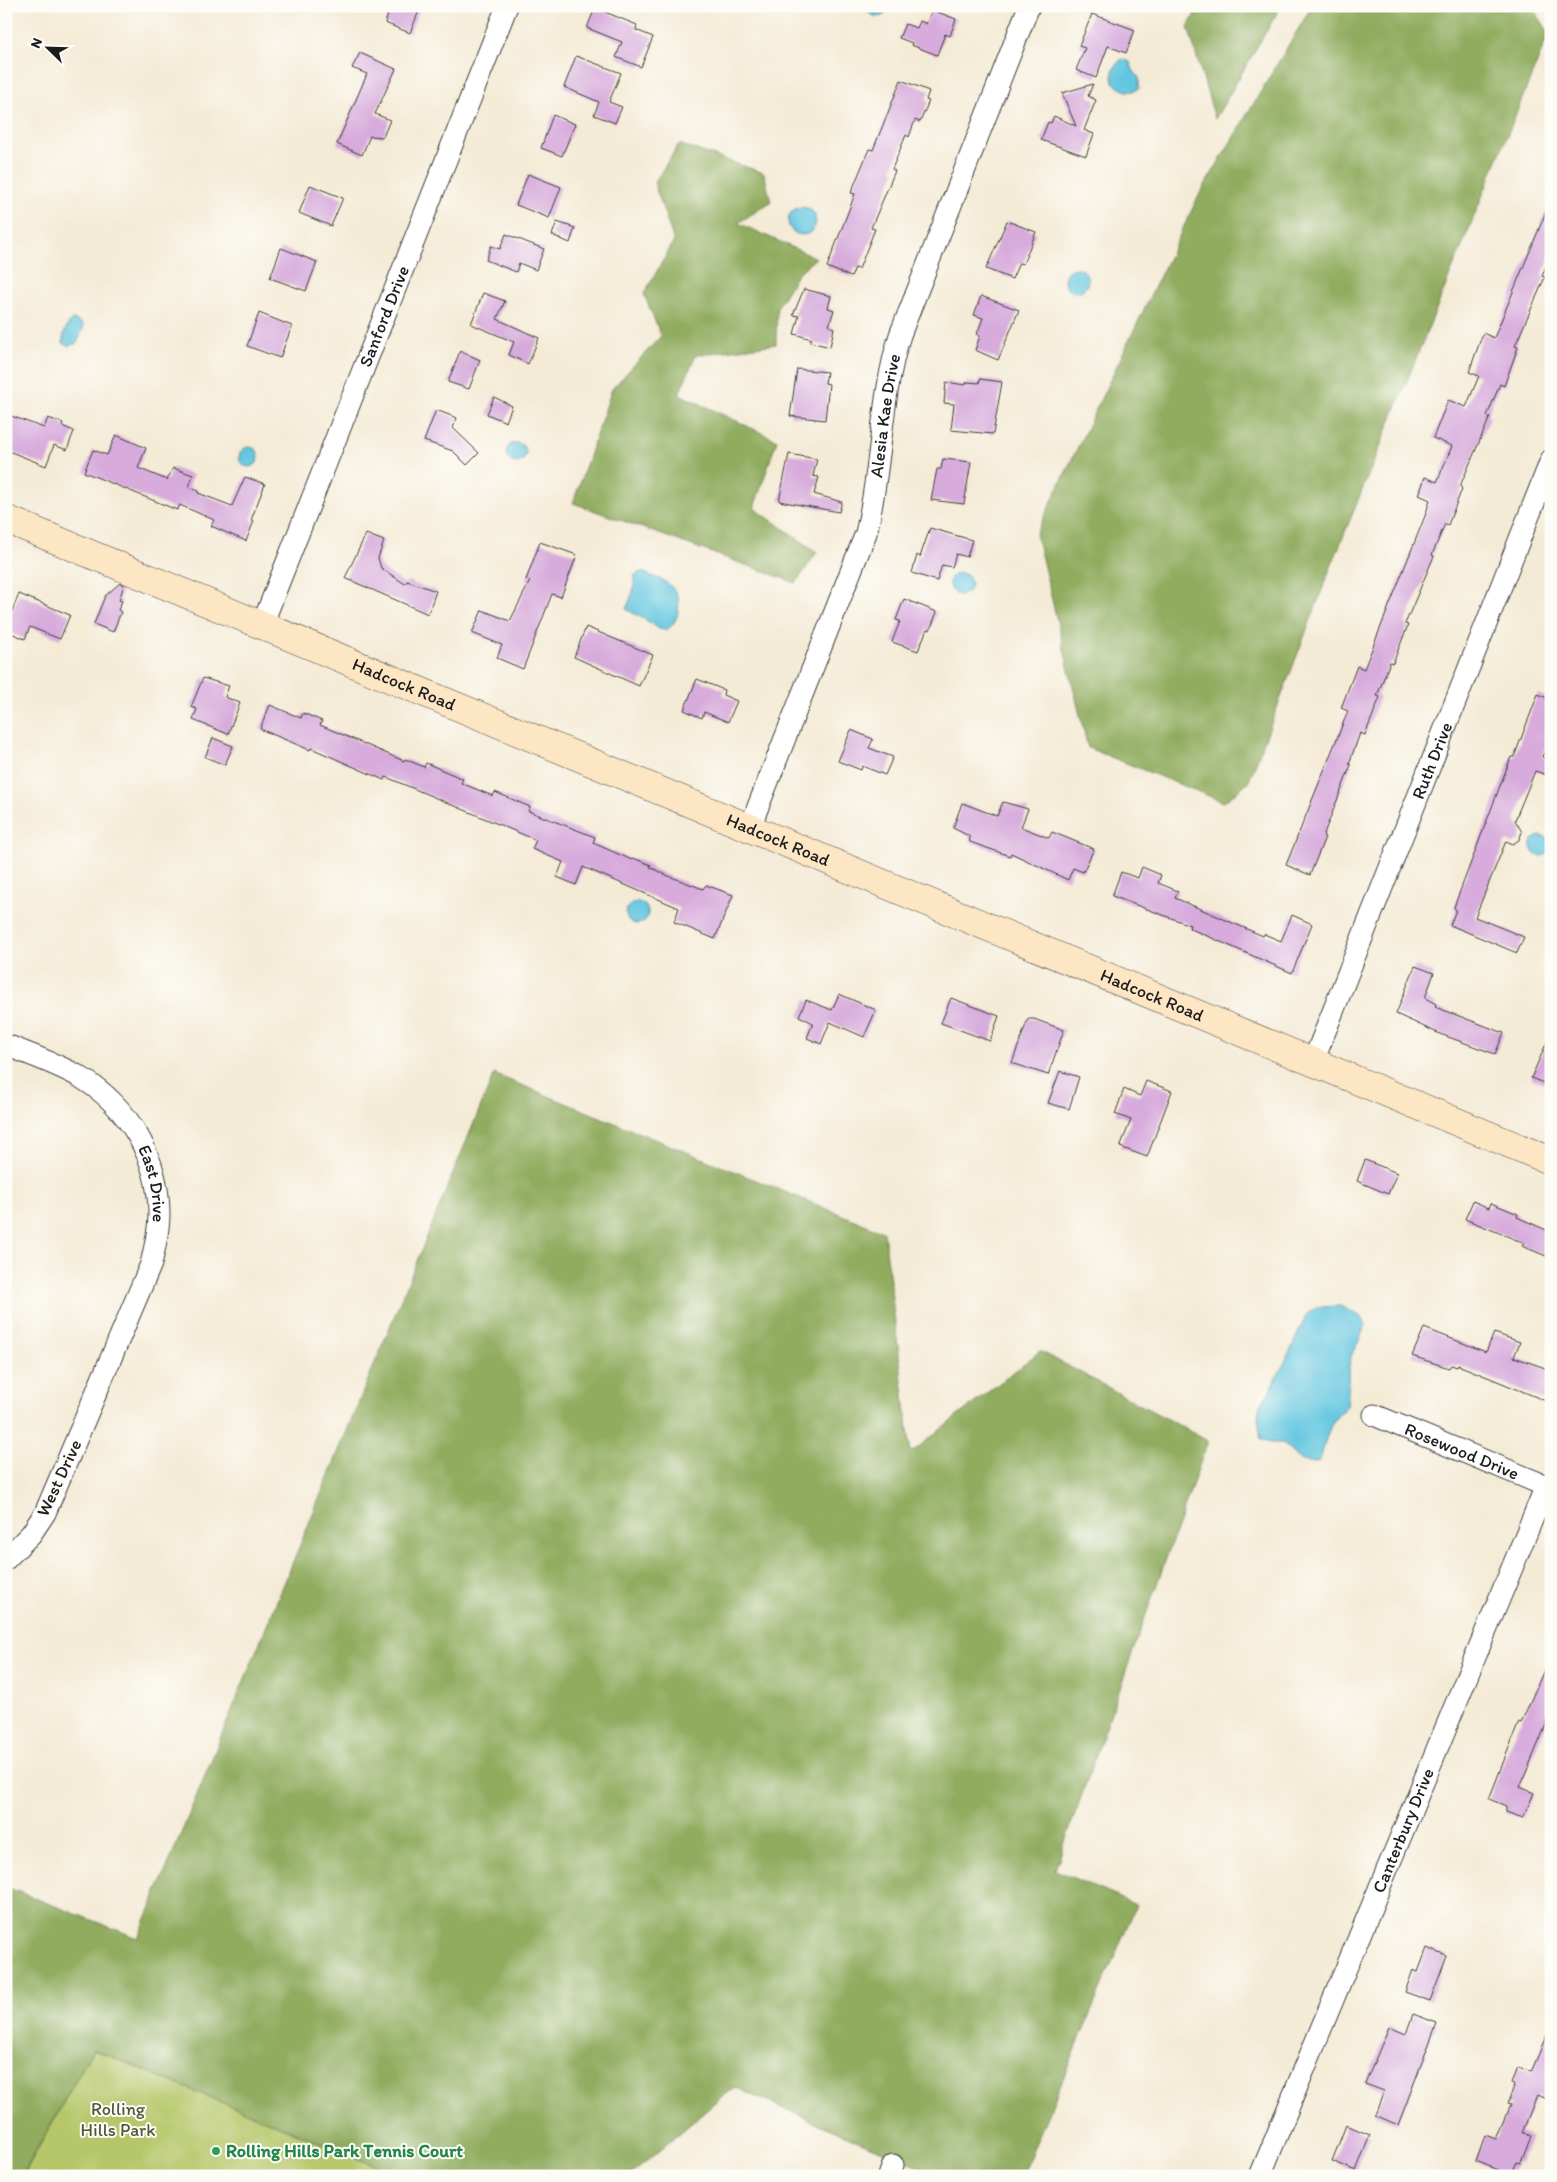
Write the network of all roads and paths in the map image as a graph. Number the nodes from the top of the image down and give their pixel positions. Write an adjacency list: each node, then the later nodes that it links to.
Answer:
1 (507, 6): 5 (street, Sanford Drive)
2 (1029, 6): 6 (street, Alesia Kae Drive)
3 (1551, 460): 8 (street, Ruth Drive)
4 (6, 519): 5 (street, Hadcock Road)
5 (262, 625): 6 (street, Hadcock Road)
6 (750, 827): 8 (street, Hadcock Road)
7 (6, 1045): 10 (street, East Drive)
8 (1313, 1062): 9 (street, Hadcock Road)
9 (1551, 1161)
10 (99, 1387): 13 (street, West Drive)
11 (1374, 1416): 12 (street, Rosewood Drive)
12 (1548, 1487): 14 (street, Canterbury Drive)
13 (6, 1559)
14 (1260, 2176)

